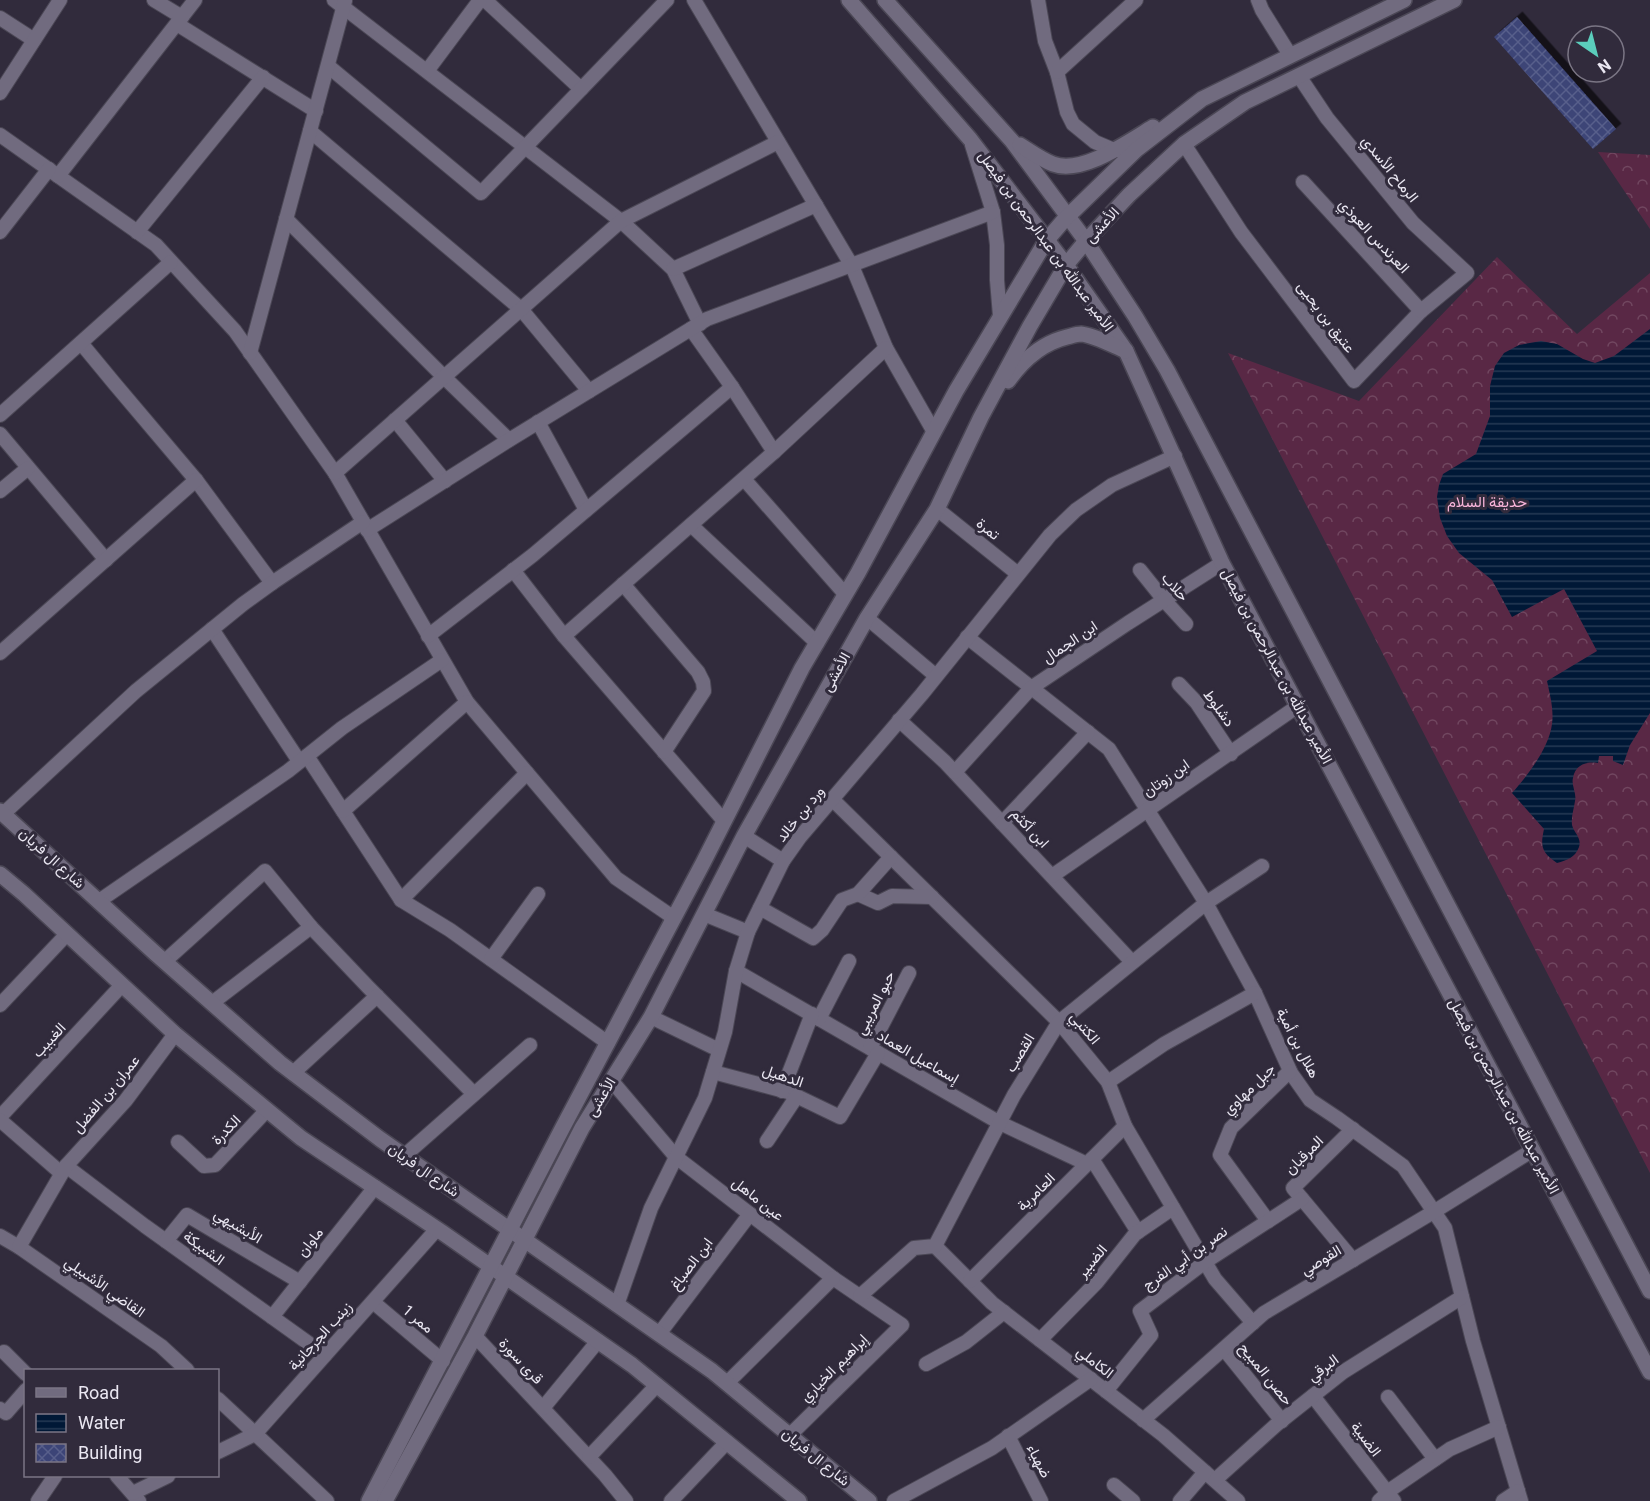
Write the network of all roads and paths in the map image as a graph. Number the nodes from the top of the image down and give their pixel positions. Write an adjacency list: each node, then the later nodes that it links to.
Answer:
1 (60, 0): 17 (street)
2 (154, 0): 16 (street)
3 (195, 0): 16 (street)
4 (482, 0): 20 (street); 24 (street)
5 (667, 0): 24 (street)
6 (694, 0): 32 (street)
7 (849, 0): 30 (main road, الأمير عبدالله بن عبدالرحمن بن فيصل)
8 (885, 0): 31 (main road, الأمير عبدالله بن عبدالرحمن بن فيصل)
9 (1038, 0): 21 (street)
10 (1136, 0): 21 (street)
11 (1258, 0): 18 (street)
12 (1404, 0): 18 (main road, الأعشى)
13 (1454, 0): 22 (main road, الأعشى)
14 (341, 2): 19 (street); 20 (street)
15 (0, 18): 17 (street)
16 (179, 20): 23 (street); 37 (street)
17 (34, 40): 25 (street)
18 (1290, 55): 26 (main road, الأعشى)
19 (328, 66): 27 (street); 34 (street)
20 (427, 71): 34 (street)
21 (1057, 72): 35 (street)
22 (1299, 76): 33 (main road, الأعشى); 52 (street, الرماح الأسدي)
23 (263, 78): 27 (street); 45 (street)
24 (581, 89): 34 (street)
25 (0, 93)
26 (1202, 99): 35 (main road); 36 (main road, الأعشى)
27 (316, 111): 28 (street)
28 (310, 131): 42 (street); 53 (street)
29 (0, 135): 37 (street)
30 (970, 139): 40 (street); 46 (main road, الأمير عبدالله بن عبدالرحمن بن فيصل)
31 (1012, 141): 35 (main road); 41 (main road, الأمير عبدالله بن عبدالرحمن بن فيصل)
32 (778, 142): 39 (street); 43 (street)
33 (1184, 144): 47 (main road, الأعشى); 54 (street, عتيق بن يحيى)
34 (524, 146): 43 (street)
35 (1114, 150): 36 (street)
36 (1136, 150): 41 (main road, الأعشى)
37 (54, 173): 44 (street); 45 (street)
38 (1304, 182): 54 (street, العرندس العوذي)
39 (816, 205): 50 (street); 51 (street)
40 (993, 212): 50 (street); 55 (street)
41 (1068, 216): 46 (main road, الأعشى); 47 (main road, الأمير عبدالله بن عبدالرحمن بن فيصل)
42 (286, 219): 60 (street); 61 (street)
43 (621, 221): 51 (street); 53 (street)
44 (0, 232)
45 (137, 232): 48 (street)
46 (1046, 241): 49 (main road, الأمير عبدالله بن عبدالرحمن بن فيصل); 55 (main road, الأعشى)
47 (1086, 241): 49 (main road, الأعشى); 198 (main road, الأمير عبدالله بن عبدالرحمن بن فيصل)
48 (171, 262): 57 (street); 60 (street)
49 (1066, 265): 59 (main road, الأمير عبدالله بن عبدالرحمن بن فيصل); 65 (main road, الأعشى)
50 (852, 266): 56 (street); 58 (street)
51 (673, 268): 56 (street)
52 (1467, 273): 54 (street, عتيق بن يحيى)
53 (521, 309): 61 (street); 63 (street)
54 (1421, 311)
55 (1000, 316): 68 (main road, الأعشى)
56 (695, 326): 62 (street); 63 (street)
57 (81, 343): 64 (street); 76 (street)
58 (886, 348): 68 (street); 71 (street)
59 (1126, 351): 65 (main road); 72 (main road, الأمير عبدالله بن عبدالرحمن بن فيصل)
60 (250, 353): 74 (street)
61 (444, 377): 66 (street); 70 (street)
62 (732, 387): 71 (street); 80 (street)
63 (589, 391): 67 (street)
64 (0, 415)
65 (981, 417): 79 (main road, الأعشى)
66 (395, 420): 74 (street); 77 (street)
67 (538, 422): 70 (street); 80 (street)
68 (934, 432): 90 (main road, الأعشى)
69 (0, 434): 73 (street)
70 (508, 440): 77 (street)
71 (774, 452): 75 (street)
72 (1175, 456): 84 (main road, الأمير عبدالله بن عبدالرحمن بن فيصل); 87 (street, ورد بن خالد)
73 (28, 468): 78 (street); 83 (street)
74 (334, 473): 82 (street)
75 (744, 479): 81 (street); 90 (street)
76 (196, 480): 83 (street); 88 (street)
77 (445, 481): 82 (street)
78 (0, 491)
79 (937, 509): 87 (street, تمرة); 92 (main road, الأعشى)
80 (586, 510): 85 (street)
81 (691, 525): 89 (street); 98 (street)
82 (365, 526): 88 (street); 95 (street)
83 (106, 560): 99 (street)
84 (1222, 563): 91 (street, ابن الجمال); 105 (main road, الأمير عبدالله بن عبدالرحمن بن فيصل)
85 (513, 570): 95 (street); 96 (street)
86 (1140, 570): 91 (street, حلاب)
87 (1018, 574): 97 (street, ورد بن خالد)
88 (272, 583): 94 (street)
89 (623, 584): 96 (street); 108 (street)
90 (845, 594): 98 (main road, الأعشى)
91 (1164, 600): 93 (street, حلاب); 103 (street, ابن الجمال)
92 (867, 618): 101 (street); 119 (main road, الأعشى)
93 (1186, 624)
94 (212, 629): 110 (street); 116 (street)
95 (428, 636): 100 (street)
96 (564, 636): 108 (street)
97 (967, 637): 101 (street, ورد بن خالد); 103 (street, هلال بن أمية)
98 (817, 643): 117 (main road, الأعشى)
99 (0, 652)
100 (442, 660): 104 (street); 110 (street)
101 (936, 676): 106 (street, ورد بن خالد)
102 (1179, 684): 109 (street, دشلوط)
103 (1032, 688): 107 (street, هلال بن أمية); 111 (street, ابن الجمال)
104 (467, 702): 112 (street); 114 (street)
105 (1298, 706): 109 (street, ابن زوتان); 172 (main road, الأمير عبدالله بن عبدالرحمن بن فيصل)
106 (899, 720): 111 (street, ابن أكثم); 113 (street, ورد بن خالد)
107 (1088, 732): 115 (street, هلال بن أمية); 118 (street)
108 (664, 752): 117 (street)
109 (1231, 754): 115 (street, ابن زوتان)
110 (303, 758): 114 (street); 129 (street)
111 (955, 772): 118 (street, ابن أكثم)
112 (527, 773): 128 (street); 133 (street)
113 (832, 799): 120 (street, الكتبي); 121 (street, ورد بن خالد)
114 (343, 811): 128 (street)
115 (1148, 811): 124 (street, ابن زوتان); 130 (street, هلال بن أمية)
116 (2, 812): 129 (main road, شارع ال فريان)
117 (724, 821): 133 (main road, الأعشى)
118 (1002, 823): 124 (street, ابن أكثم)
119 (744, 836): 121 (street); 132 (main road, الأعشى)
120 (891, 857): 126 (street); 127 (street, الكتبي)
121 (783, 861): 131 (street, ورد بن خالد)
122 (1262, 866): 130 (street, القصب)
123 (0, 874): 136 (main road)
124 (1052, 876): 140 (street, ابن أكثم)
125 (538, 894): 137 (street)
126 (858, 894): 127 (street); 131 (street)
127 (932, 897): 150 (street, الكتبي)
128 (401, 900): 137 (street)
129 (99, 901): 138 (main road, شارع ال فريان)
130 (1206, 903): 140 (street, القصب); 144 (street, هلال بن أمية)
131 (760, 908): 135 (street, ورد بن خالد)
132 (704, 914): 135 (street); 148 (main road, الأعشى)
133 (674, 918): 152 (main road, الأعشى)
134 (311, 927): 138 (street); 145 (street); 147 (street)
135 (748, 932): 141 (street, ورد بن خالد)
136 (67, 934): 143 (main road); 146 (street)
137 (491, 959): 152 (street)
138 (165, 961): 147 (main road, شارع ال فريان)
139 (849, 961): 149 (street)
140 (1132, 962): 150 (street, القصب)
141 (736, 971): 149 (street, إسماعيل العماد); 154 (street, ورد بن خالد)
142 (909, 973): 155 (street, حبو المريبي)
143 (122, 985): 151 (main road); 166 (street, الغبيب)
144 (1255, 993): 156 (street, هلال بن أمية); 160 (street)
145 (377, 996): 158 (street); 162 (street)
146 (1, 1001)
147 (212, 1003): 158 (main road, شارع ال فريان)
148 (651, 1017): 154 (street); 159 (main road, الأعشى)
149 (815, 1017): 155 (street, إسماعيل العماد); 161 (street)
150 (1059, 1022): 160 (street, الكتبي); 167 (street, القصب)
151 (175, 1034): 164 (main road); 176 (street, عمران بن الفضل)
152 (608, 1043): 184 (main road, الأعشى)
153 (530, 1045): 162 (street)
154 (719, 1050): 157 (street, ورد بن خالد)
155 (874, 1051): 165 (street, حبو المريبي); 167 (street, إسماعيل العماد)
156 (1290, 1071): 169 (street, هلال بن أمية); 182 (street, جبل مهاوي)
157 (713, 1072): 161 (street, الدهيل); 174 (street, ورد بن خالد)
158 (293, 1073): 173 (main road, شارع ال فريان)
159 (611, 1080): 174 (street, عين ماهل); 187 (main road, الأعشى)
160 (1108, 1082): 168 (street, الكتبي)
161 (782, 1091): 163 (street, الدهيل)
162 (474, 1094): 173 (street)
163 (796, 1096): 165 (street, الدهيل); 170 (street)
164 (267, 1110): 171 (street, الكدرة); 177 (main road)
165 (840, 1117)
166 (0, 1119): 176 (street)
167 (1000, 1123): 175 (street, إسماعيل العماد); 189 (street, القصب)
168 (1125, 1126): 175 (street, العامرية); 179 (street, الكتبي)
169 (1353, 1129): 178 (street, المرقبان); 180 (street, هلال بن أمية)
170 (767, 1140)
171 (178, 1142)
172 (1533, 1150): 180 (street, القوصي); 218 (main road, الأمير عبدالله بن عبدالرحمن بن فيصل)
173 (404, 1156): 184 (main road, شارع ال فريان)
174 (676, 1157): 181 (street, عين ماهل); 202 (street, ورد بن خالد)
175 (1089, 1162): 185 (street); 196 (street, العامرية)
176 (63, 1170): 188 (street, الشبيكة); 190 (street, عمران بن الفضل)
177 (375, 1187): 183 (main road); 197 (street, ماوان)
178 (1302, 1198): 182 (street, نصر بن أبي الفرج); 191 (street, المرقبان)
179 (1173, 1208): 185 (street, الضبير); 192 (street, الكتبي)
180 (1435, 1211): 191 (street, القوصي); 200 (street, هلال بن أمية)
181 (750, 1214): 195 (street, عين ماهل); 207 (street, ابن الصباغ)
182 (1268, 1221): 192 (street, نصر بن أبي الفرج)
183 (437, 1229): 193 (main road); 201 (street, زينب الجرجانية)
184 (510, 1230): 187 (main road, شارع ال فريان); 193 (main road, الأعشى)
185 (1138, 1232): 209 (street, الضبير)
186 (0, 1236): 190 (street, القاضي الأشبيلي)
187 (524, 1240): 194 (main road, الأعشى); 202 (main road, شارع ال فريان)
188 (166, 1241): 197 (street, الأبشيهي); 204 (street, الشبيكة)
189 (935, 1246): 196 (street, الكاملي); 199 (street)
190 (19, 1247): 216 (street, القاضي الأشبيلي)
191 (1353, 1260): 205 (street, القوصي)
192 (1205, 1262): 205 (street, الكتبي); 222 (street, نصر بن أبي الفرج)
193 (491, 1266): 194 (main road); 214 (main road, الأعشى)
194 (506, 1276): 208 (main road, الأعشى); 210 (main road)
195 (833, 1278): 199 (street, عين ماهل); 220 (street)
196 (970, 1281): 203 (street, الكاملي)
197 (300, 1282): 204 (street, ماوان)
198 (1650, 1291)
199 (860, 1296): 206 (street, عين ماهل)
200 (1462, 1297): 224 (street, البرقي); 231 (street, هلال بن أمية)
201 (373, 1302): 213 (street, زينب الجرجانية); 214 (street, ممر 1)
202 (617, 1305): 207 (main road, شارع ال فريان)
203 (1004, 1312): 209 (street, الكاملي); 215 (street)
204 (272, 1317): 213 (street, الشبيكة)
205 (1253, 1323): 211 (street, القوصي)
206 (902, 1325): 233 (street, إبراهيم الخياري)
207 (659, 1334): 220 (main road, شارع ال فريان)
208 (475, 1336): 227 (street, قرى سورة); 250 (main road, الأعشى)
209 (1040, 1340): 219 (street, الكاملي)
210 (597, 1341): 221 (main road); 227 (street, قرى سورة)
211 (1224, 1349): 229 (street, القوصي); 230 (street, حصن المبيح)
212 (4, 1352): 217 (street)
213 (325, 1355): 232 (street, زينب الجرجانية)
214 (442, 1361): 249 (main road, الأعشى)
215 (926, 1364)
216 (185, 1369)
217 (24, 1372)
218 (1650, 1372)
219 (1091, 1379): 222 (street, الكاملي); 234 (street)
220 (727, 1383): 233 (main road, شارع ال فريان)
221 (657, 1385): 235 (main road); 237 (street)
222 (1106, 1390): 229 (street, الكاملي)
223 (24, 1392): 228 (street)
224 (1313, 1396): 230 (street, البرقي); 246 (street, الضبية)
225 (1388, 1397): 238 (street)
226 (219, 1400): 232 (street)
227 (543, 1408): 237 (street, قرى سورة)
228 (2, 1415)
229 (1143, 1420): 239 (street, الكاملي)
230 (1282, 1421): 239 (street, البرقي)
231 (1499, 1427): 238 (street); 244 (street, هلال بن أمية)
232 (255, 1434): 236 (street, زينب الجرجانية); 248 (street)
233 (790, 1435): 254 (main road, شارع ال فريان)
234 (1008, 1436): 255 (street); 256 (street, ضهياء)
235 (727, 1442): 252 (street); 253 (main road)
236 (219, 1452)
237 (589, 1457): 251 (street, قرى سورة)
238 (1435, 1459): 246 (street)
239 (1210, 1476): 258 (street, البرقي); 259 (street, الكاملي)
240 (54, 1477): 247 (street)
241 (118, 1477): 245 (street)
242 (166, 1477): 245 (street)
243 (1114, 1485): 257 (street)
244 (1520, 1496): 260 (street)
245 (136, 1497)
246 (1386, 1499)
247 (38, 1501)
248 (327, 1501)
249 (369, 1501)
250 (385, 1501)
251 (626, 1501)
252 (671, 1501)
253 (799, 1501)
254 (869, 1501)
255 (894, 1501)
256 (1041, 1501)
257 (1132, 1501)
258 (1180, 1501)
259 (1238, 1501)
260 (1503, 1501)

